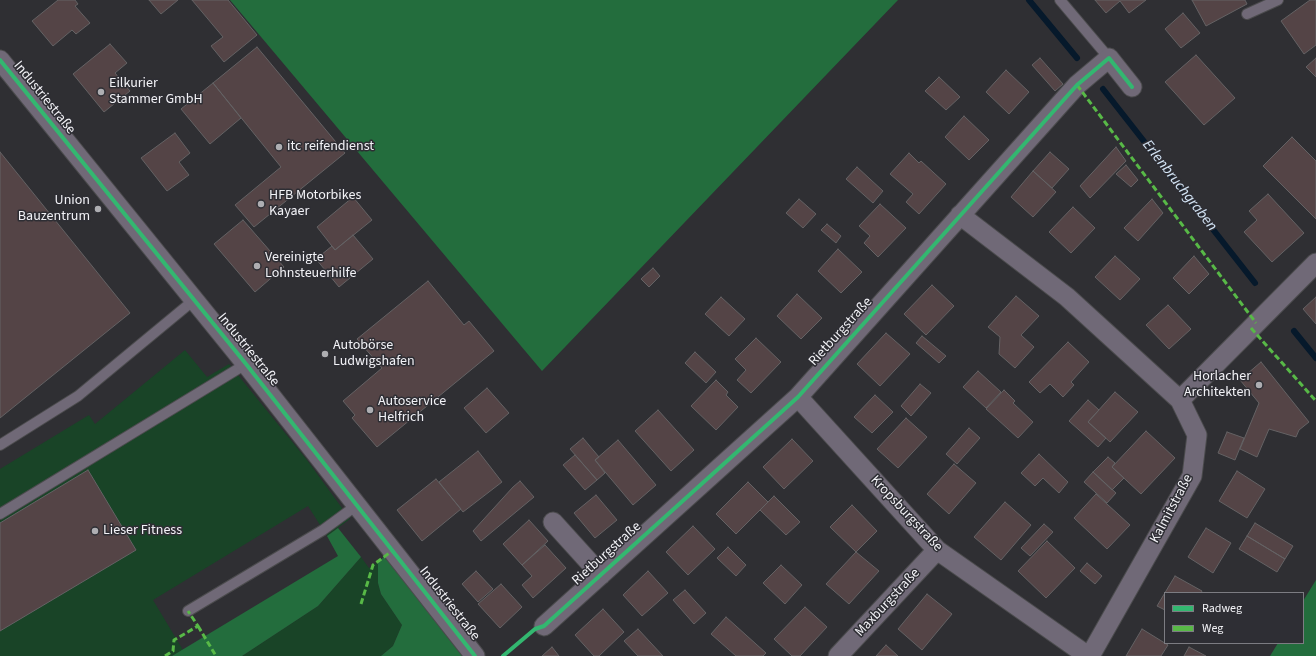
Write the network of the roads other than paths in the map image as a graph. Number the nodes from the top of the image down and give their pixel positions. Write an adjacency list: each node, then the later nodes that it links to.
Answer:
1 (1060, 0): 4 (lane)
2 (1278, 0): 3 (lane)
3 (1247, 14)
4 (1109, 58): 6 (street); 7 (street, Rietburgstraße)
5 (0, 60): 9 (street, Industriestraße)
6 (1132, 87)
7 (960, 216): 11 (street, Rietburgstraße); 12 (street)
8 (1316, 263): 12 (street)
9 (194, 300): 10 (street, Industriestraße); 13 (lane)
10 (246, 364): 14 (street, Industriestraße); 15 (lane)
11 (798, 397): 17 (street, Kropsburgstraße); 18 (street, Rietburgstraße)
12 (1180, 400): 23 (street, Kalmitstraße)
13 (0, 445)
14 (357, 505): 19 (lane); 21 (street, Industriestraße)
15 (0, 514)
16 (553, 522): 18 (street, Rietburgstraße)
17 (937, 550): 22 (street, Maxburgstraße); 23 (street, Kropsburgstraße)
18 (601, 575): 20 (street, Rietburgstraße)
19 (188, 611)
20 (544, 626)
21 (475, 656)
22 (838, 656)
23 (1089, 656)

